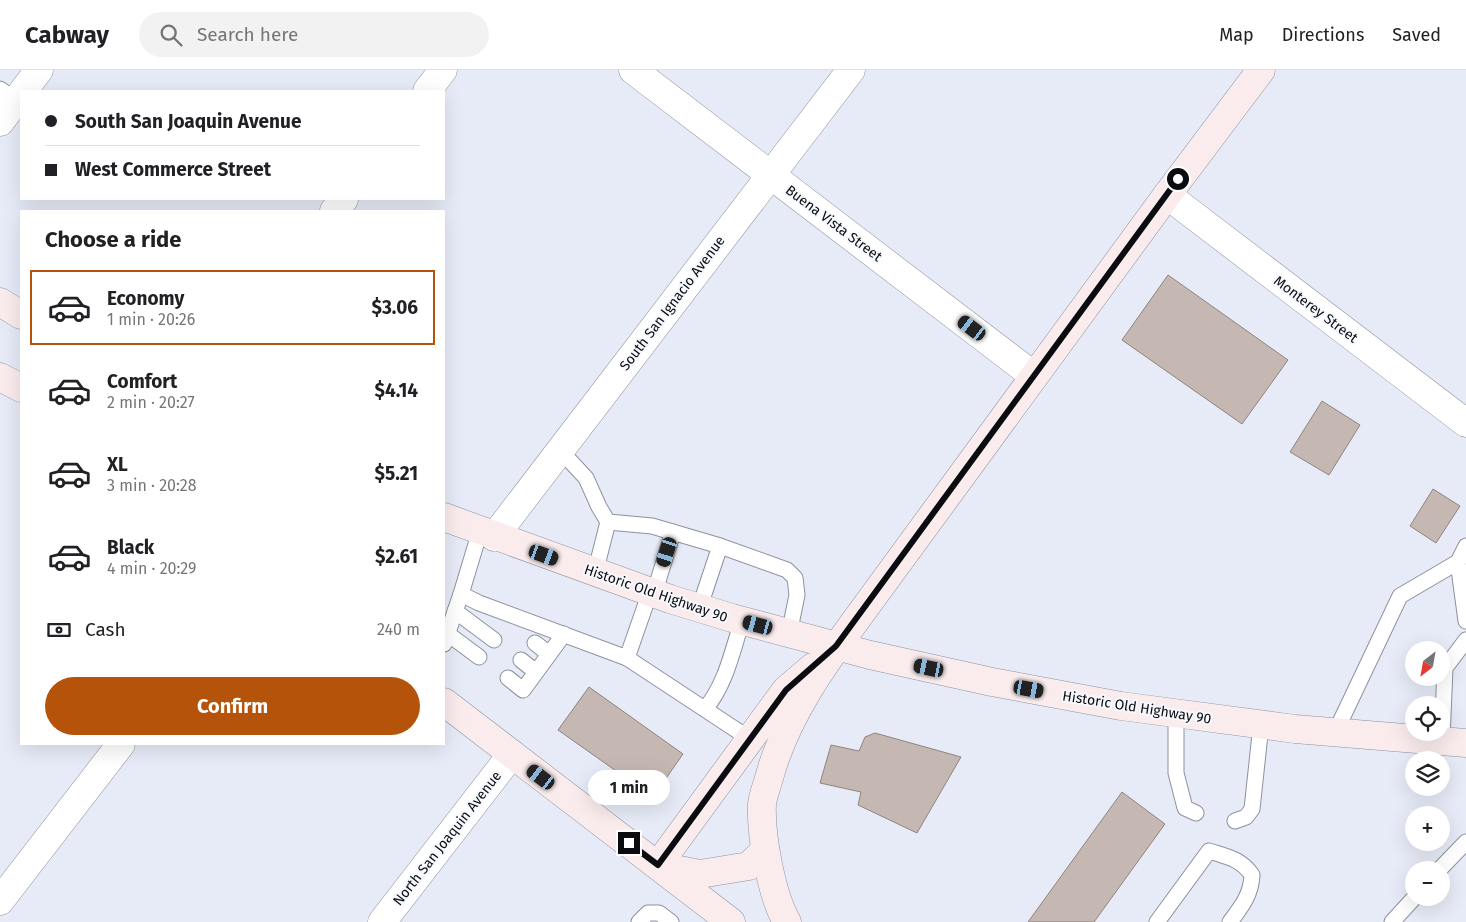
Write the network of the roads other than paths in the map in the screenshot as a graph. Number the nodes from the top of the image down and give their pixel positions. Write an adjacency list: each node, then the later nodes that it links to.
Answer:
1 (39, 70): 7 (street)
2 (443, 70): 6 (street)
3 (633, 70): 9 (street, Buena Vista Street)
4 (850, 70): 9 (street, South San Ignacio Avenue)
5 (1261, 70): 10 (main road)
6 (428, 90)
7 (15, 94): 8 (street)
8 (0, 122)
9 (770, 174): 15 (street, Buena Vista Street); 17 (street, South San Ignacio Avenue)
10 (1167, 194): 15 (main road); 16 (street, Monterey Street)
11 (343, 200): 12 (street)
12 (335, 210)
13 (0, 302): 14 (main road)
14 (20, 314)
15 (1034, 376): 40 (main road)
16 (1466, 423)
17 (560, 450): 19 (lane); 21 (street, South San Ignacio Avenue)
18 (445, 517): 21 (main road, Historic Old Highway 90)
19 (608, 522): 20 (lane); 25 (lane)
20 (673, 532): 22 (lane); 26 (lane)
21 (487, 534): 25 (main road, Historic Old Highway 90); 27 (lane)
22 (720, 546): 29 (lane); 35 (lane)
23 (1466, 546): 24 (lane)
24 (1458, 562): 32 (lane); 51 (lane)
25 (595, 573): 26 (main road, Historic Old Highway 90)
26 (652, 593): 29 (main road, Historic Old Highway 90); 43 (lane)
27 (461, 594): 28 (lane); 30 (lane)
28 (486, 605): 33 (lane); 34 (lane)
29 (699, 608): 31 (main road, Historic Old Highway 90)
30 (455, 611): 36 (lane); 37 (lane)
31 (742, 621): 35 (main road, Historic Old Highway 90); 48 (lane)
32 (1466, 621)
33 (508, 622)
34 (564, 634): 41 (lane); 43 (lane)
35 (789, 634): 40 (main road, Historic Old Highway 90)
36 (446, 639): 42 (lane)
37 (494, 640)
38 (1466, 640): 53 (lane)
39 (535, 643): 41 (lane)
40 (836, 646): 49 (main road, Historic Old Highway 90); 52 (main road); 59 (main road)
41 (550, 654): 45 (lane)
42 (480, 657)
43 (627, 658): 48 (lane)
44 (521, 660): 45 (lane)
45 (536, 672): 46 (lane)
46 (508, 678)
47 (445, 703): 55 (main road)
48 (705, 709): 52 (lane)
49 (1176, 713): 50 (main road, Historic Old Highway 90); 56 (lane)
50 (1261, 724): 51 (main road, Historic Old Highway 90); 57 (lane)
51 (1335, 733): 53 (main road, Historic Old Highway 90)
52 (750, 739): 61 (main road)
53 (1454, 742)
54 (120, 745): 62 (street)
55 (512, 754): 61 (main road); 64 (street, North San Joaquin Avenue)
56 (1196, 813)
57 (1235, 821)
58 (1466, 842): 60 (lane)
59 (765, 850): 61 (main road); 68 (main road)
60 (1448, 861)
61 (658, 865): 67 (main road)
62 (0, 901)
63 (1407, 906): 71 (lane)
64 (382, 922)
65 (639, 922): 66 (lane)
66 (671, 922)
67 (731, 922)
68 (787, 922)
69 (1157, 922): 70 (lane)
70 (1230, 922)
71 (1392, 922)

